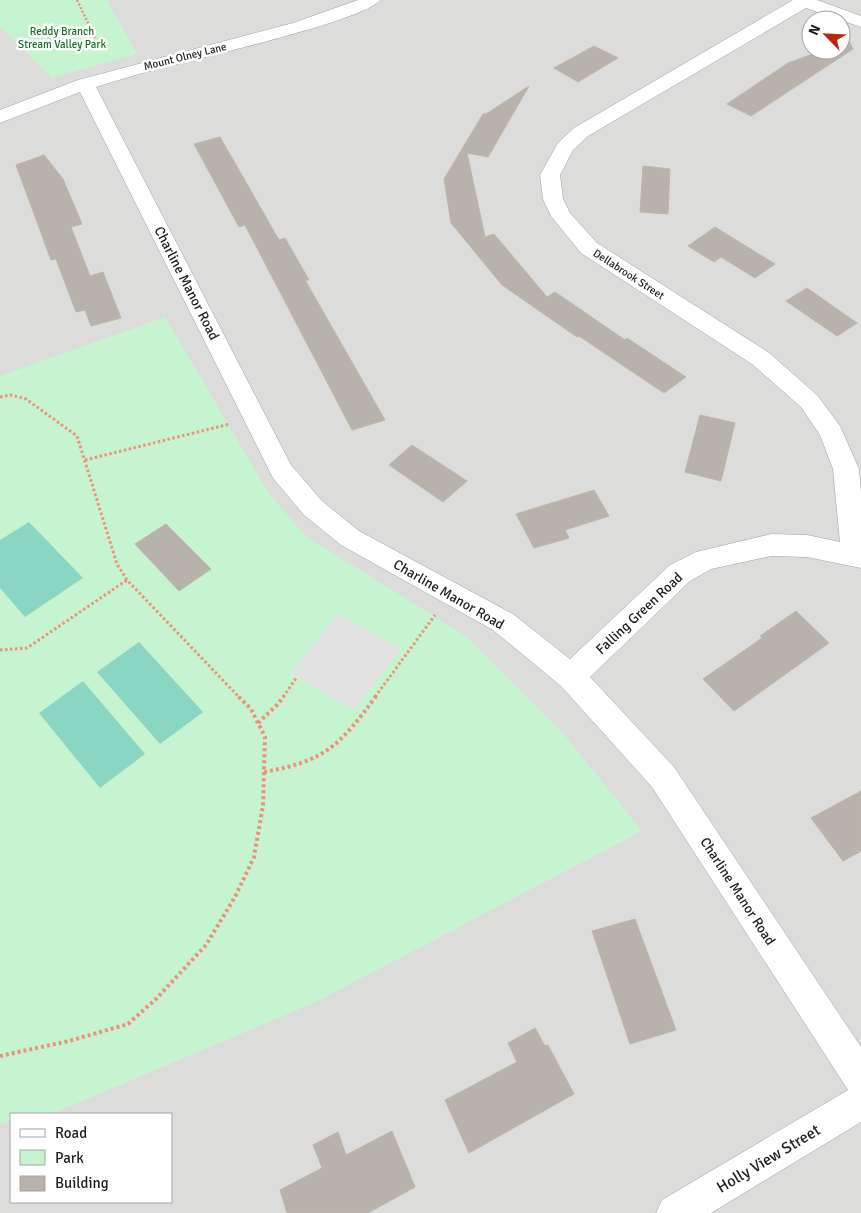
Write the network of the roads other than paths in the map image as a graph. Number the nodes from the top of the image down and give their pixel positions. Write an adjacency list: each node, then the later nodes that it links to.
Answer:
1 (372, 0): 4 (street, Mount Olney Lane)
2 (802, 1): 3 (street); 6 (street, Dellabrook Street)
3 (861, 22)
4 (85, 84): 5 (street, Mount Olney Lane); 7 (street, Charline Manor Road)
5 (0, 117)
6 (858, 556): 7 (street, Falling Green Road)
7 (571, 678): 8 (street, Charline Manor Road)
8 (861, 1078)
9 (861, 1102): 10 (street, Holly View Street)
10 (675, 1213)

